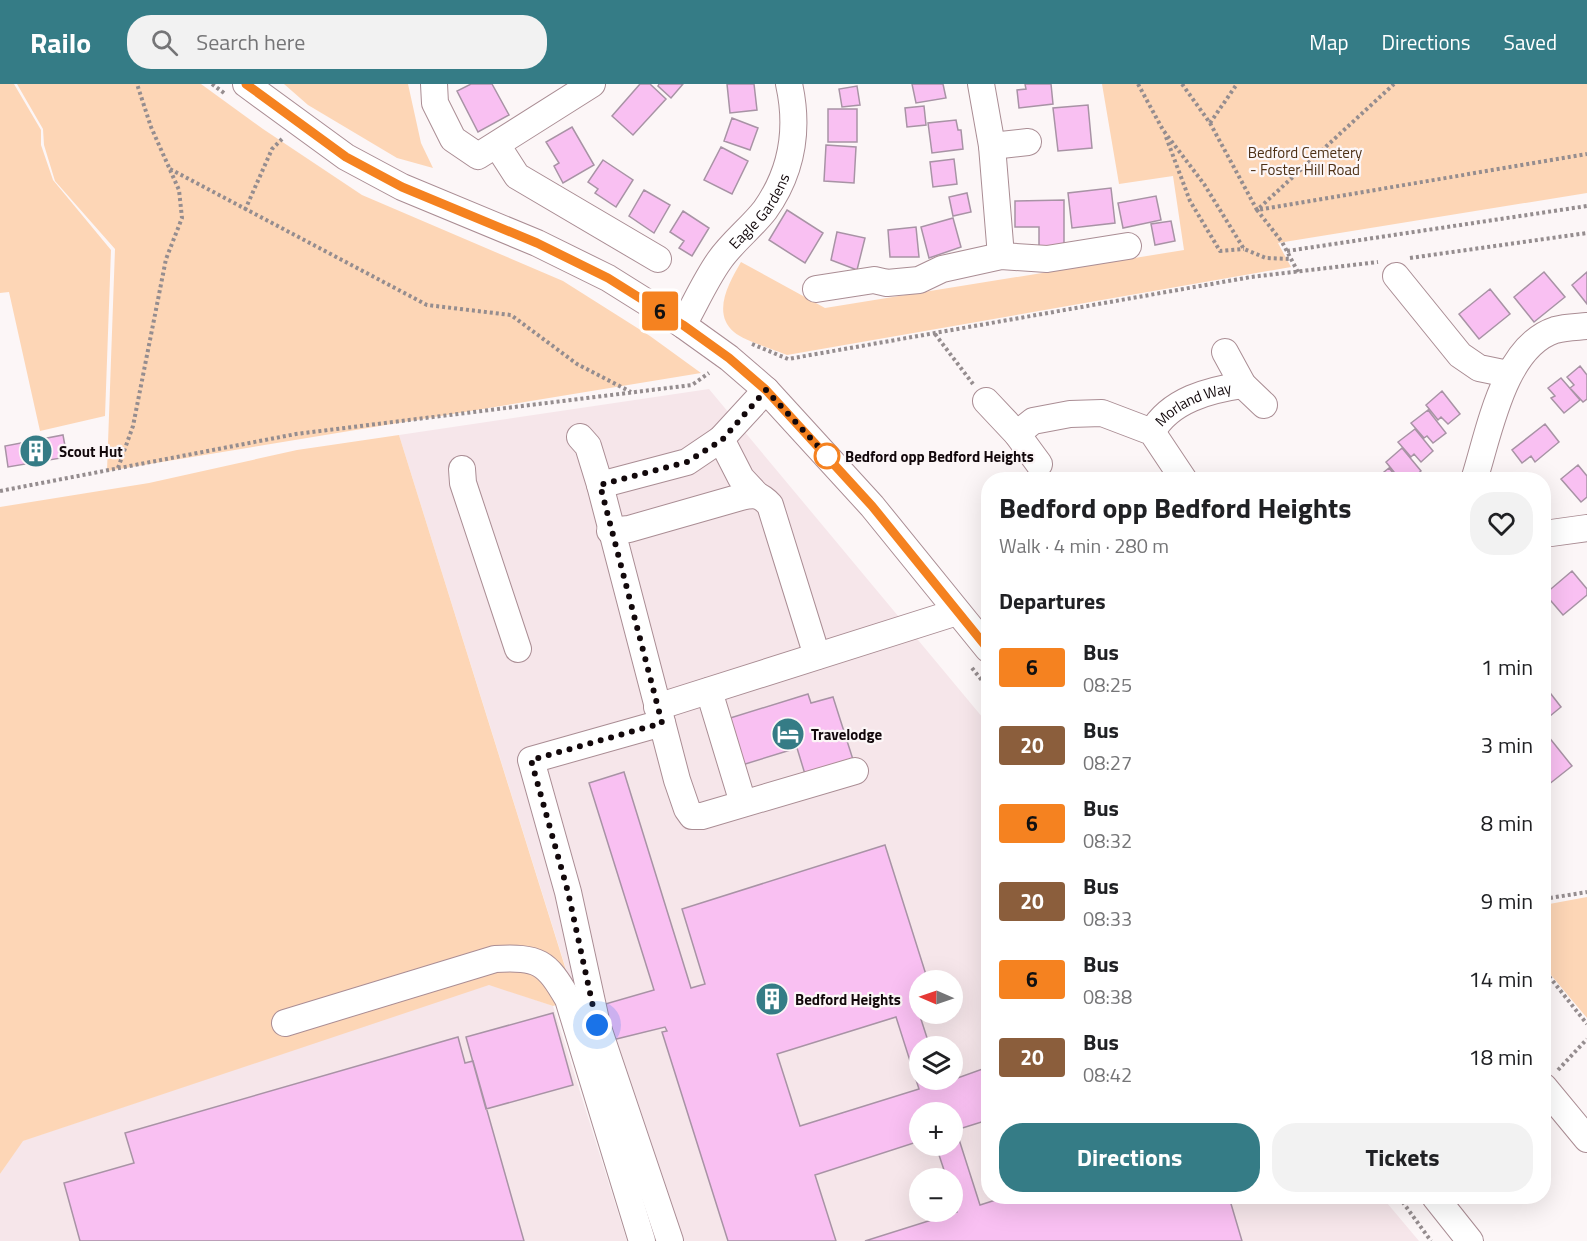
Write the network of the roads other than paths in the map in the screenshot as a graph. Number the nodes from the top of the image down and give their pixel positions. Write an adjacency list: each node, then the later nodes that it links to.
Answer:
1 (434, 84): 8 (street)
2 (592, 84): 8 (street)
3 (789, 84): 14 (street, Eagle Gardens)
4 (981, 84): 7 (street)
5 (238, 91): 14 (street)
6 (1028, 142): 7 (street)
7 (992, 146): 10 (street)
8 (487, 151): 11 (street)
9 (1128, 246): 10 (street)
10 (1001, 256): 13 (street)
11 (658, 259)
12 (1403, 275): 17 (street)
13 (816, 290)
14 (683, 325): 19 (street)
15 (1587, 326): 17 (street)
16 (1225, 352): 18 (street, Morland Way)
17 (1508, 374): 29 (street)
18 (1243, 385): 21 (street, Morland Way); 22 (street, Morland Way)
19 (766, 390): 25 (street); 35 (street)
20 (986, 401): 23 (street)
21 (1264, 405)
22 (1152, 432): 23 (street, Morland Way); 28 (street, Morland Way)
23 (1017, 434): 26 (street)
24 (580, 438): 30 (street)
25 (722, 440): 30 (street); 31 (street)
26 (1039, 464)
27 (462, 469): 36 (street)
28 (1179, 472)
29 (1477, 472)
30 (600, 485): 33 (street)
31 (756, 494): 33 (street); 37 (street)
32 (1587, 528): 34 (street)
33 (610, 531): 40 (street)
34 (1551, 533)
35 (957, 612): 37 (street); 38 (street)
36 (518, 649)
37 (816, 656): 39 (street)
38 (978, 656)
39 (709, 691): 40 (street); 42 (street)
40 (660, 715): 42 (street); 48 (street)
41 (855, 771): 42 (street)
42 (743, 804)
43 (285, 1023): 47 (street)
44 (1551, 1088): 45 (street)
45 (1587, 1139)
46 (1441, 1204): 49 (street)
47 (642, 1241)
48 (670, 1241)
49 (1470, 1241)

